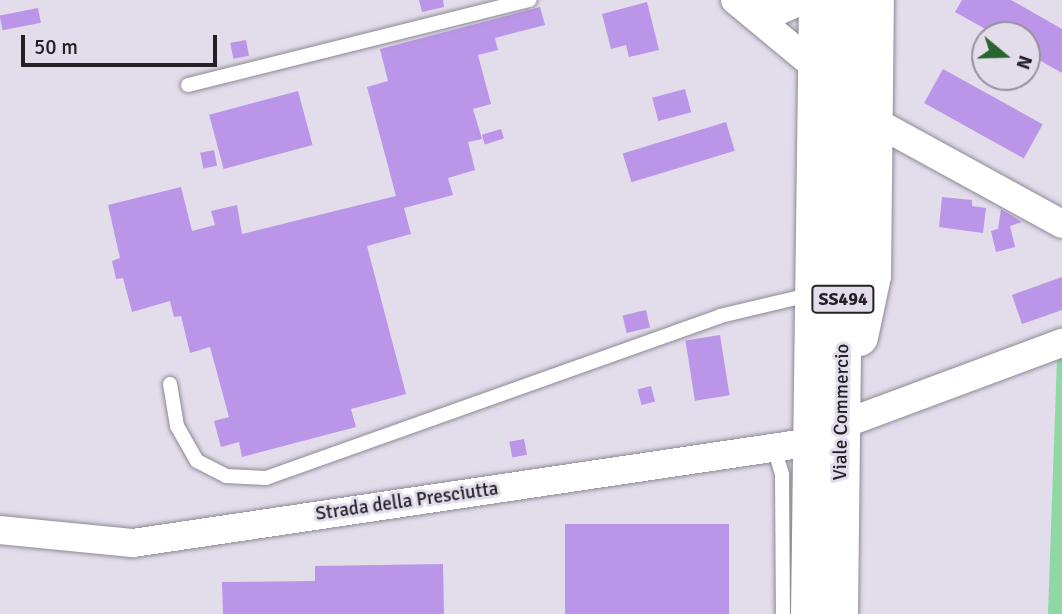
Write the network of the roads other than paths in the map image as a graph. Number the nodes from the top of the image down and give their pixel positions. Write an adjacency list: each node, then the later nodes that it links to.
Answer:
1 (530, 0): 8 (lane)
2 (803, 0): 6 (street)
3 (818, 0): 7 (main road)
4 (846, 0): 14 (main road, Viale Commercio / SS494)
5 (875, 0): 9 (main road)
6 (738, 3): 7 (street)
7 (817, 68): 11 (main road)
8 (188, 85)
9 (874, 121): 10 (street); 14 (main road)
10 (1062, 224)
11 (814, 294): 13 (lane); 14 (main road)
12 (1062, 343): 14 (street, Strada della Presciutta)
13 (170, 384)
14 (827, 434): 15 (street, Strada della Presciutta); 18 (main road); 19 (main road, Viale Commercio / SS494)
15 (775, 448): 16 (street, Strada della Presciutta); 17 (lane)
16 (0, 530)
17 (783, 614)
18 (810, 614)
19 (839, 614)

